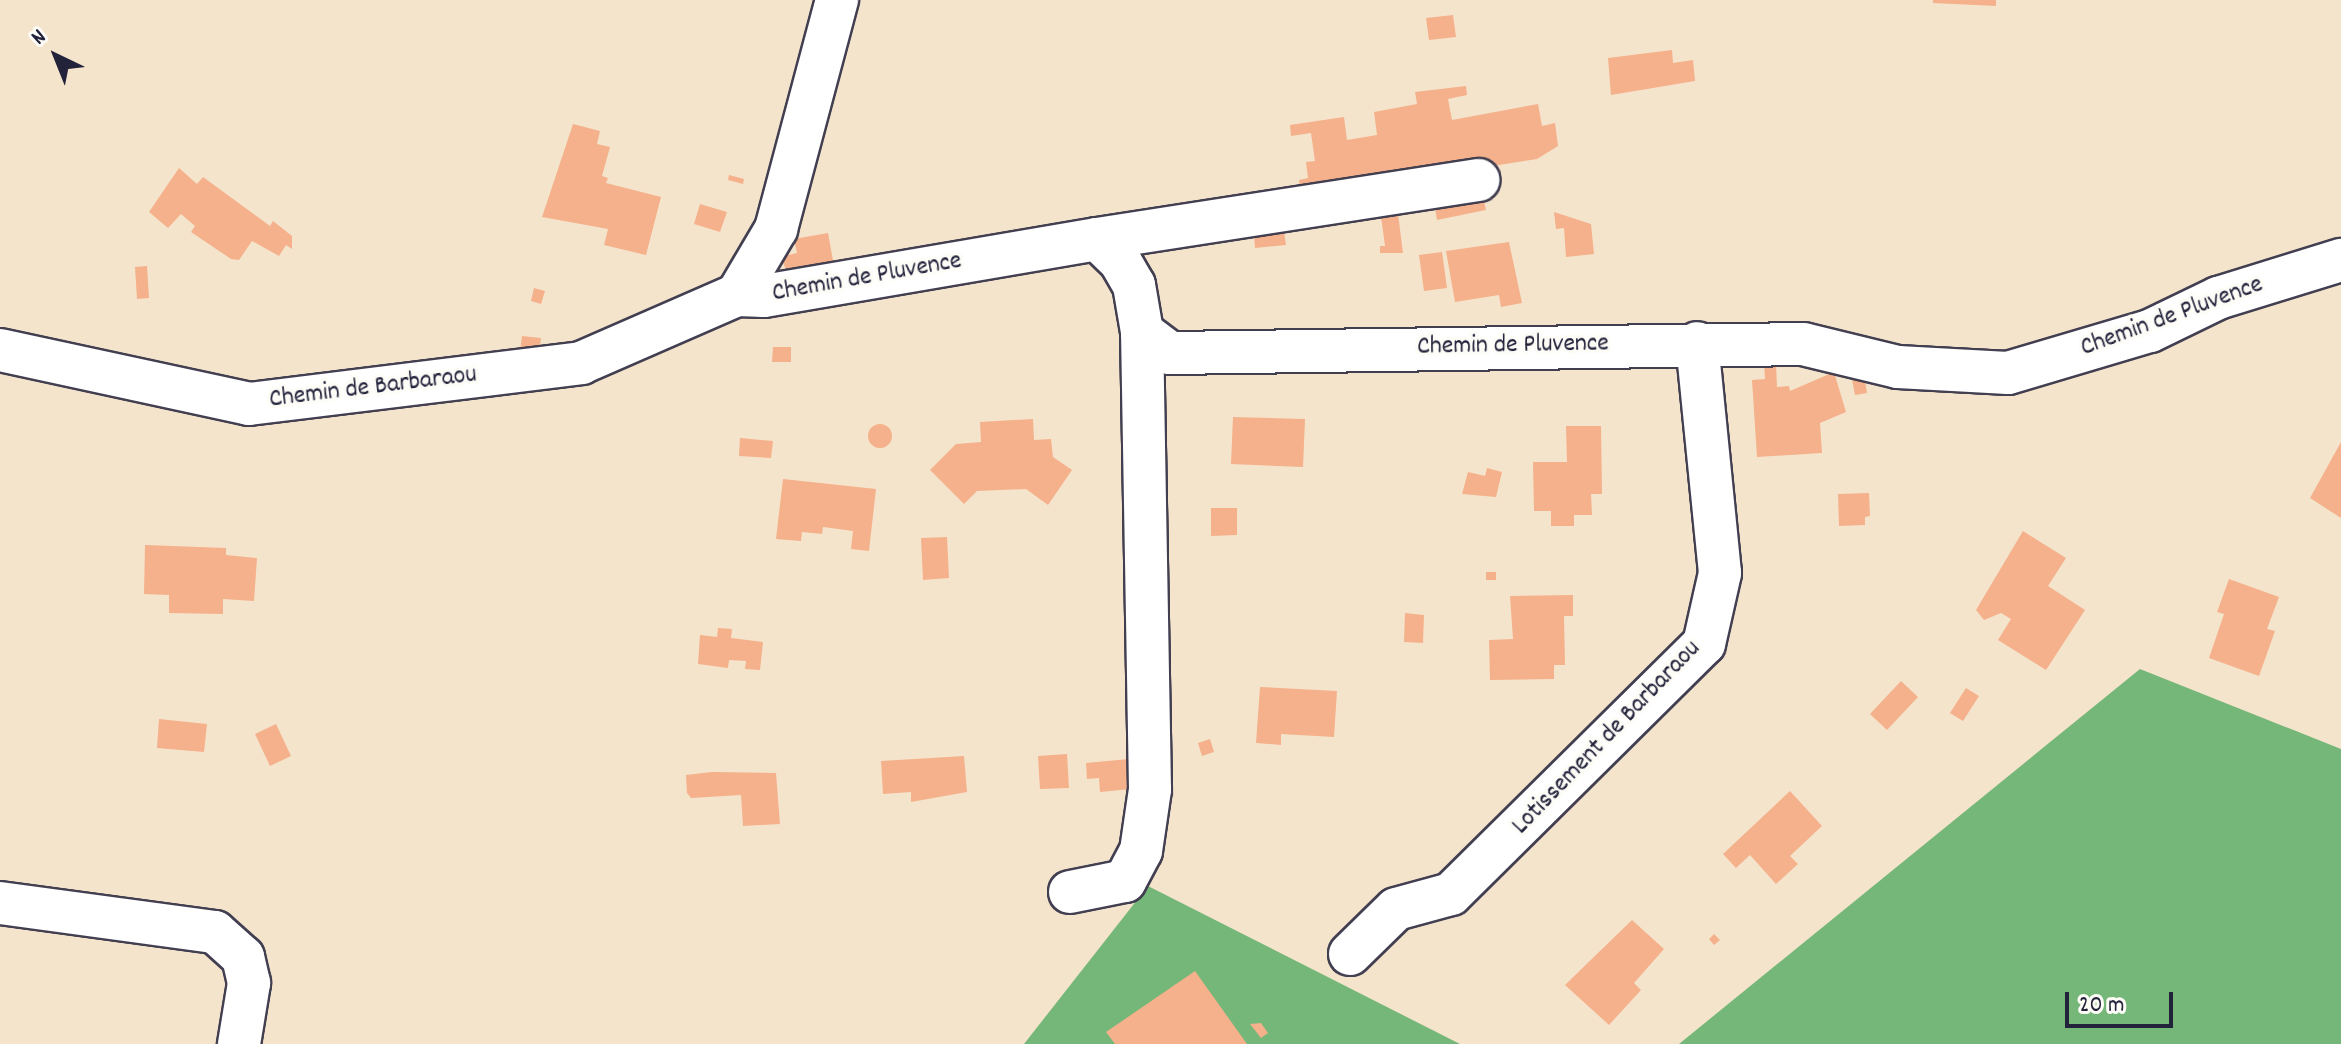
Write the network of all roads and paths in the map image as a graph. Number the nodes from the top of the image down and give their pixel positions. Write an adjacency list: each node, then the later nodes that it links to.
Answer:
1 (837, 0): 5 (street)
2 (1478, 180): 3 (street, Chemin de Pluvence)
3 (1097, 239): 5 (street, Chemin de Pluvence); 6 (street)
4 (2341, 260): 7 (street, Chemin de Pluvence)
5 (737, 295): 8 (street, Chemin de Barbaraou)
6 (1142, 332): 7 (street, Chemin de Pluvence); 9 (street)
7 (1697, 343): 11 (street, Lotissement de Barbaraou)
8 (0, 350)
9 (1070, 892)
10 (0, 903): 12 (street)
11 (1350, 954)
12 (239, 1044)

